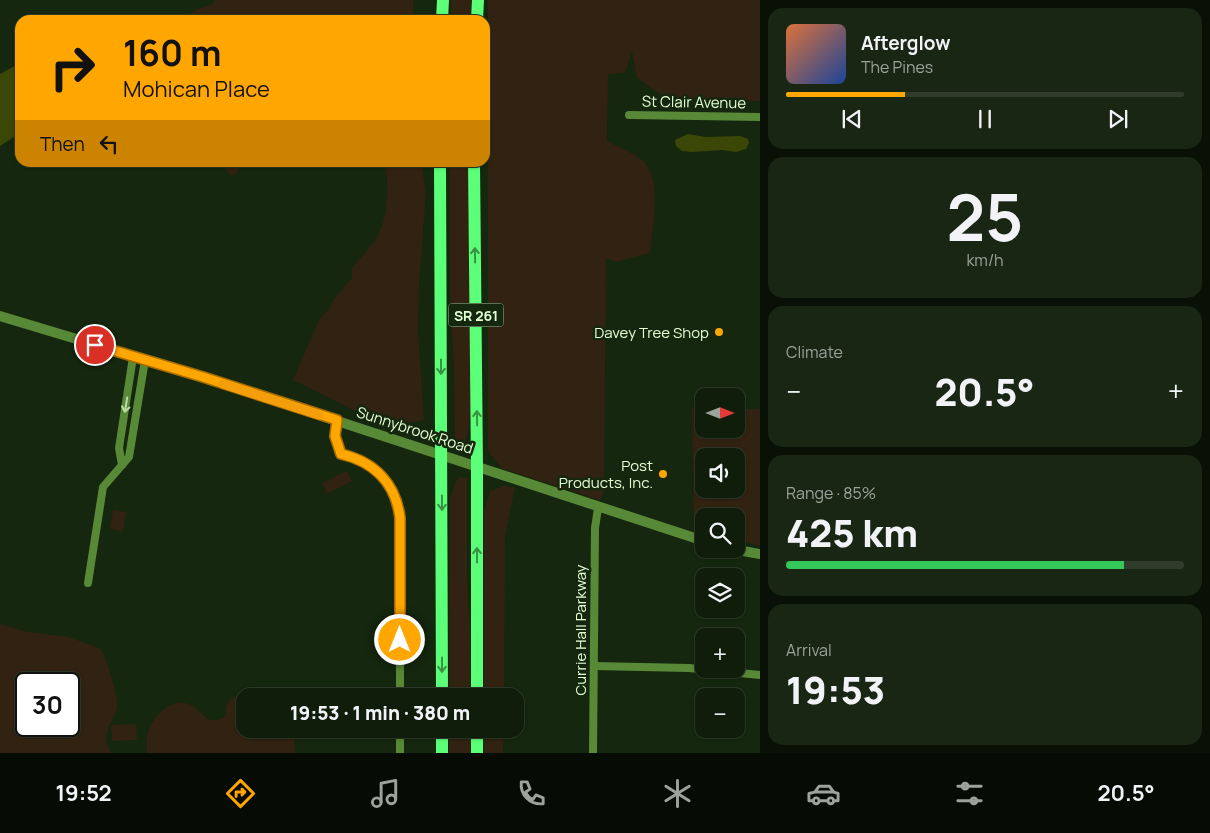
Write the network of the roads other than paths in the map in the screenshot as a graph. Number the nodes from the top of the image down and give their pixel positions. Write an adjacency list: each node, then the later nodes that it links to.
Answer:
1 (443, 0): 3 (main road)
2 (478, 0): 4 (main road)
3 (442, 15)
4 (477, 15)
5 (629, 115): 6 (street, St Clair Avenue)
6 (760, 117)
7 (440, 167): 13 (main road, SR 261, one-way to 13)
8 (474, 167): 15 (main road, SR 261, one-way to 8)
9 (0, 316): 10 (street, Sunnybrook Road)
10 (133, 357): 11 (street, Sunnybrook Road); 14 (street, one-way to 14)
11 (145, 360): 12 (street, Sunnybrook Road); 14 (street)
12 (337, 420): 13 (street, Sunnybrook Road); 23 (street)
13 (442, 454): 15 (street, Sunnybrook Road); 24 (main road, SR 261, one-way to 24)
14 (122, 465): 20 (street)
15 (477, 467): 16 (street, Sunnybrook Road); 25 (main road, SR 261, one-way to 15)
16 (598, 508): 17 (street, Sunnybrook Road); 21 (street, Currie Hall Parkway)
17 (695, 538)
18 (745, 551): 19 (street)
19 (760, 554)
20 (88, 583)
21 (594, 666): 22 (street); 32 (street, Currie Hall Parkway)
22 (760, 675)
23 (400, 688)
24 (442, 688)
25 (477, 688)
26 (400, 738): 29 (street)
27 (442, 738): 30 (main road)
28 (477, 738): 31 (main road)
29 (400, 753)
30 (442, 753)
31 (477, 753)
32 (593, 753)

